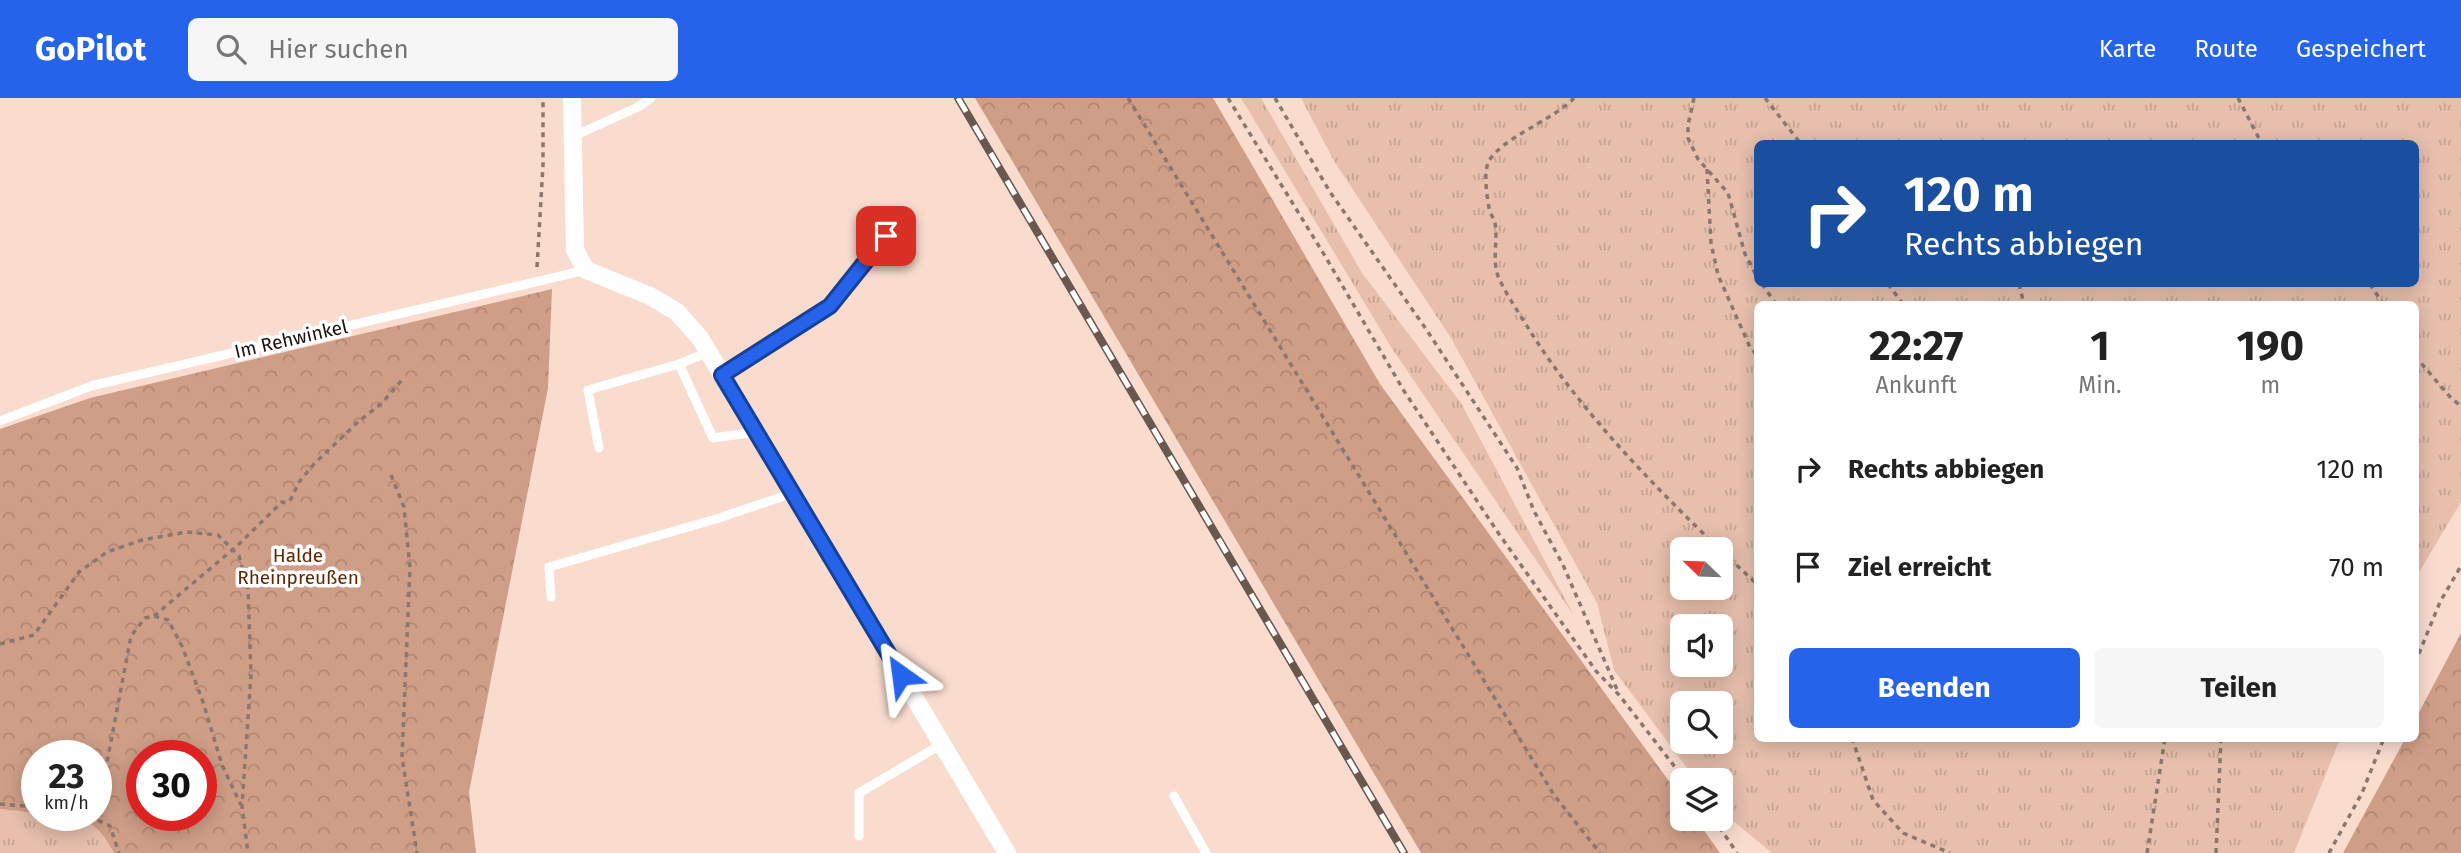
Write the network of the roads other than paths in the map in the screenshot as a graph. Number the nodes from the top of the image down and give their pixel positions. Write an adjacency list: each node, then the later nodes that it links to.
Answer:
1 (572, 98): 3 (street)
2 (651, 98): 3 (lane)
3 (573, 136): 5 (street)
4 (886, 236): 8 (lane)
5 (586, 270): 6 (street); 9 (lane, Im Rehwinkel)
6 (709, 352): 7 (lane); 8 (street)
7 (678, 365): 10 (lane); 11 (lane)
8 (722, 375): 10 (street)
9 (0, 421)
10 (756, 432): 12 (street)
11 (599, 448)
12 (793, 493): 13 (lane); 14 (street)
13 (551, 597)
14 (942, 744): 16 (lane); 17 (street)
15 (1174, 796): 18 (lane)
16 (859, 836)
17 (1007, 853)
18 (1206, 853)

